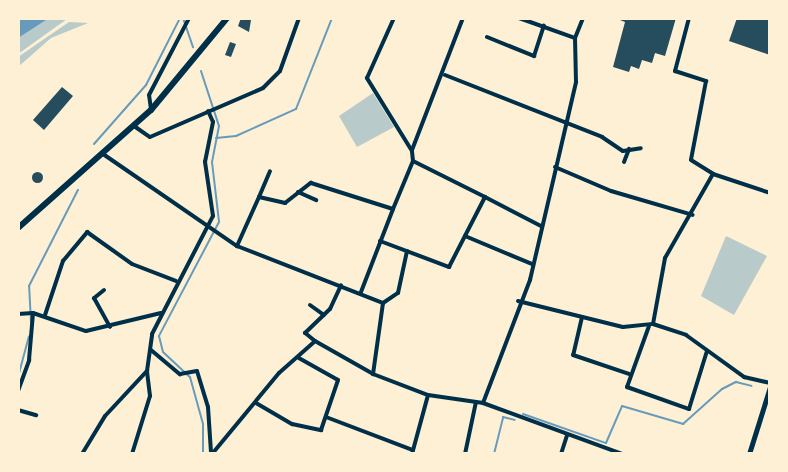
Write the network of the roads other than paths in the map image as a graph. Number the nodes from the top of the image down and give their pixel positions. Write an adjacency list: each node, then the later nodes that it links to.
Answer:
1 (189, 18): 13 (street)
2 (227, 18): 13 (main road)
3 (299, 18): 14 (street)
4 (394, 18): 19 (street)
5 (463, 18): 12 (street)
6 (519, 18): 9 (street)
7 (583, 18): 11 (street)
8 (689, 18): 25 (street)
9 (544, 26): 10 (street); 11 (street)
10 (487, 37)
11 (575, 38): 15 (street)
12 (445, 75): 15 (street); 19 (street)
13 (152, 110): 16 (main road)
14 (208, 111): 16 (street); 35 (street)
15 (567, 124): 17 (street); 23 (street)
16 (134, 126): 20 (main road)
17 (629, 148): 18 (street); 22 (street)
18 (641, 148)
19 (412, 151): 21 (street)
20 (102, 153): 34 (main road); 35 (street)
21 (413, 161): 29 (street); 31 (street)
22 (624, 162)
23 (555, 167): 32 (street); 33 (street)
24 (270, 171): 28 (street)
25 (713, 174): 27 (street); 32 (street)
26 (297, 192): 28 (street); 30 (street); 31 (street)
27 (770, 193)
28 (259, 197): 38 (street)
29 (484, 197): 33 (street); 36 (street)
30 (316, 200)
31 (393, 209): 37 (street)
32 (693, 215): 54 (street)
33 (541, 226): 40 (street)
34 (18, 228)
35 (209, 229): 38 (street); 41 (street)
36 (465, 236): 39 (street); 40 (street)
37 (380, 241): 39 (street); 44 (street)
38 (237, 246): 42 (street)
39 (407, 251): 46 (street)
40 (532, 264): 45 (street)
41 (176, 281): 49 (street); 51 (street)
42 (341, 285): 44 (street); 52 (street)
43 (104, 290): 55 (street)
44 (361, 292): 46 (street)
45 (518, 301): 53 (street); 68 (street)
46 (383, 303): 61 (street)
47 (310, 305): 52 (street)
48 (33, 313): 50 (street); 51 (street); 64 (street)
49 (161, 313): 55 (street); 57 (street)
50 (18, 314)
51 (45, 315): 55 (street)
52 (324, 315): 56 (street)
53 (582, 317): 54 (street); 62 (street)
54 (651, 325): 58 (street); 62 (street)
55 (110, 327)
56 (315, 341): 59 (street); 61 (street)
57 (150, 349): 60 (street); 77 (street)
58 (707, 351): 62 (street); 63 (street)
59 (299, 358): 67 (street); 71 (street)
60 (147, 371): 75 (street); 76 (street)
61 (373, 374): 65 (street)
62 (629, 374)
63 (770, 385): 81 (street)
64 (18, 391)
65 (428, 395): 66 (street); 73 (street)
66 (476, 402): 68 (street); 78 (street)
67 (256, 403): 71 (street); 77 (street)
68 (483, 403): 72 (street)
69 (18, 410): 70 (street)
70 (36, 415)
71 (326, 417): 73 (street)
72 (567, 435): 74 (street); 79 (street)
73 (413, 452)
74 (606, 452): 80 (street)
75 (82, 454)
76 (132, 454)
77 (212, 454)
78 (465, 454)
79 (561, 454)
80 (621, 454)
81 (749, 454)

